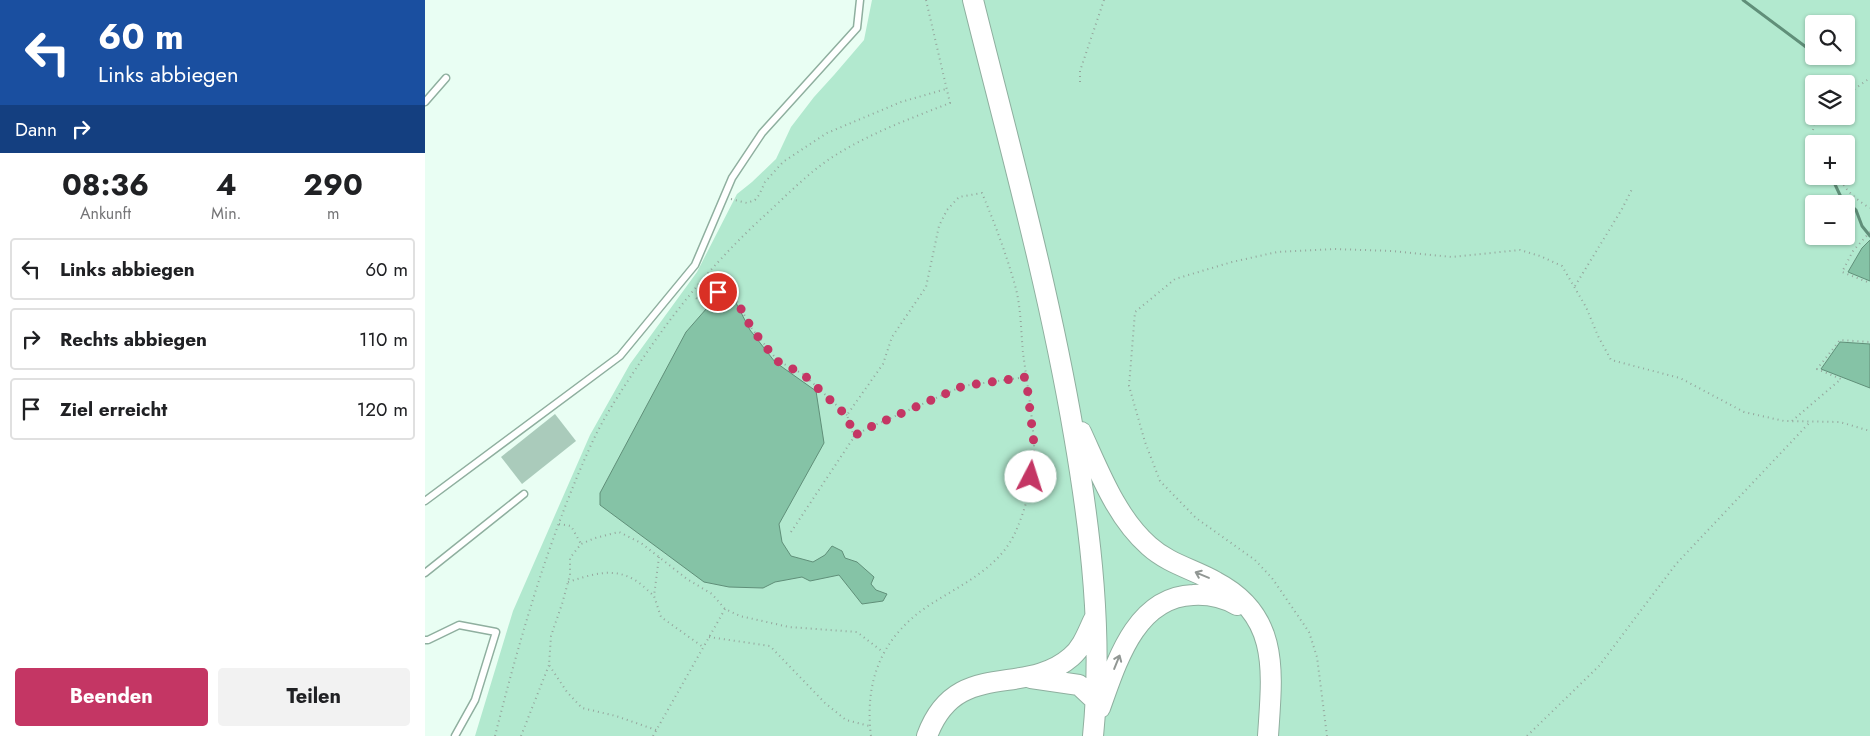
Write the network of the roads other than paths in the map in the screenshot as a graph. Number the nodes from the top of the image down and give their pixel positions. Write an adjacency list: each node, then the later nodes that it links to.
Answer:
1 (860, 0): 7 (lane)
2 (973, 0): 5 (highway)
3 (447, 78): 4 (lane)
4 (425, 102)
5 (1069, 408): 9 (highway, one-way to 5); 10 (highway)
6 (524, 494): 8 (lane)
7 (425, 501)
8 (425, 573)
9 (1254, 615): 14 (highway, one-way to 9); 17 (highway)
10 (1095, 617): 12 (highway); 13 (highway)
11 (425, 640): 15 (lane)
12 (1025, 677): 13 (highway); 16 (highway)
13 (1095, 700): 14 (highway)
14 (1093, 730)
15 (455, 736)
16 (927, 736)
17 (1268, 736)

